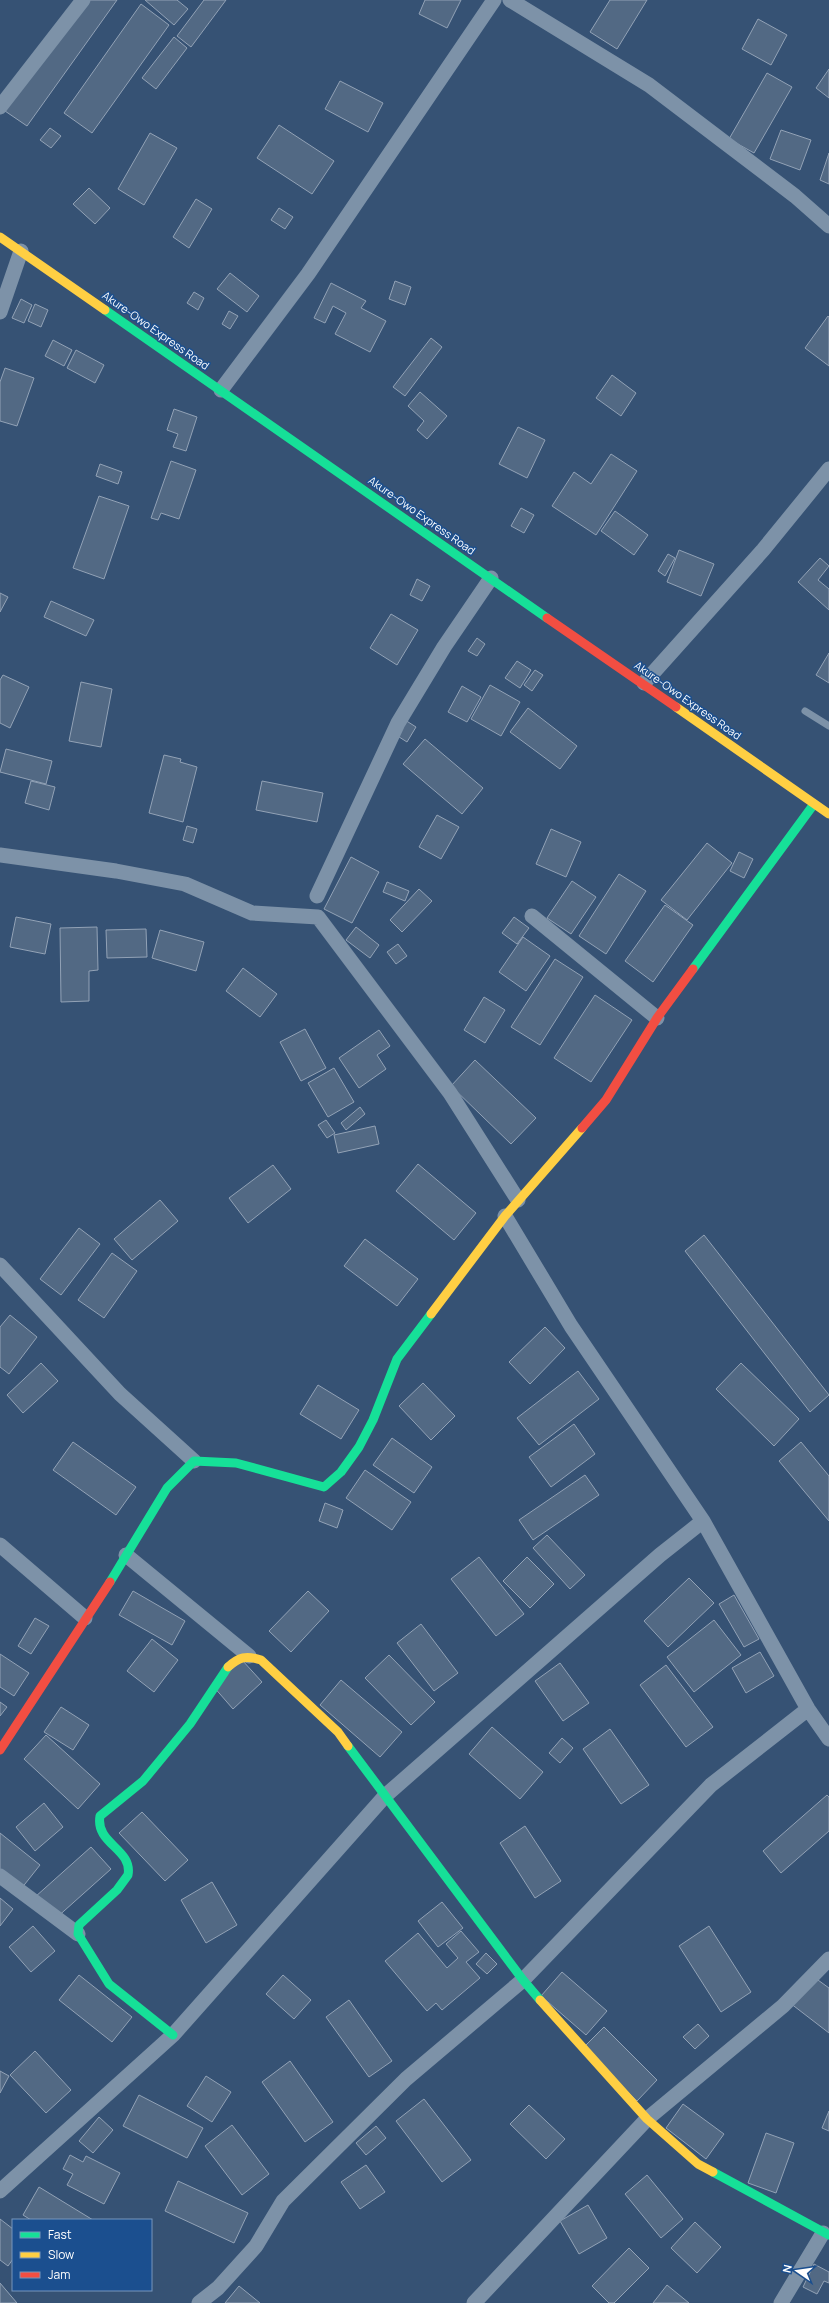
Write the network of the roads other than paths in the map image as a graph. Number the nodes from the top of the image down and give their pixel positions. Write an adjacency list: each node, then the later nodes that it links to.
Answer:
1 (83, 0): 4 (street)
2 (494, 0): 9 (street)
3 (510, 0): 5 (street)
4 (0, 107)
5 (829, 226)
6 (0, 237): 7 (main road, Akure-Owo Express Road)
7 (21, 251): 8 (street); 9 (main road, Akure-Owo Express Road)
8 (0, 312)
9 (221, 390): 11 (main road, Akure-Owo Express Road)
10 (829, 469): 12 (street)
11 (491, 578): 12 (main road, Akure-Owo Express Road); 18 (street)
12 (644, 683): 15 (main road, Akure-Owo Express Road)
13 (805, 711): 14 (lane)
14 (829, 726)
15 (814, 804): 16 (main road, Akure-Owo Express Road); 20 (main road)
16 (829, 814)
17 (0, 855): 21 (street)
18 (317, 896)
19 (532, 916): 20 (street)
20 (656, 1018): 21 (main road)
21 (518, 1200): 22 (main road)
22 (504, 1216): 24 (main road); 25 (street)
23 (0, 1265): 24 (street)
24 (194, 1461): 27 (main road)
25 (703, 1521): 30 (street); 33 (street)
26 (0, 1545): 28 (street)
27 (126, 1555): 28 (main road); 29 (street)
28 (85, 1618): 32 (main road)
29 (250, 1656): 33 (main road); 35 (main road)
30 (808, 1709): 31 (street); 37 (street)
31 (829, 1739)
32 (0, 1750)
33 (385, 1796): 37 (main road); 38 (street)
34 (0, 1876): 35 (street)
35 (78, 1934): 38 (main road)
36 (829, 1959): 39 (street)
37 (523, 1980): 39 (main road); 42 (street)
38 (173, 2035): 40 (street)
39 (646, 2119): 41 (main road); 43 (street)
40 (0, 2191)
41 (826, 2234): 44 (street)
42 (199, 2303)
43 (474, 2303)
44 (781, 2303)

